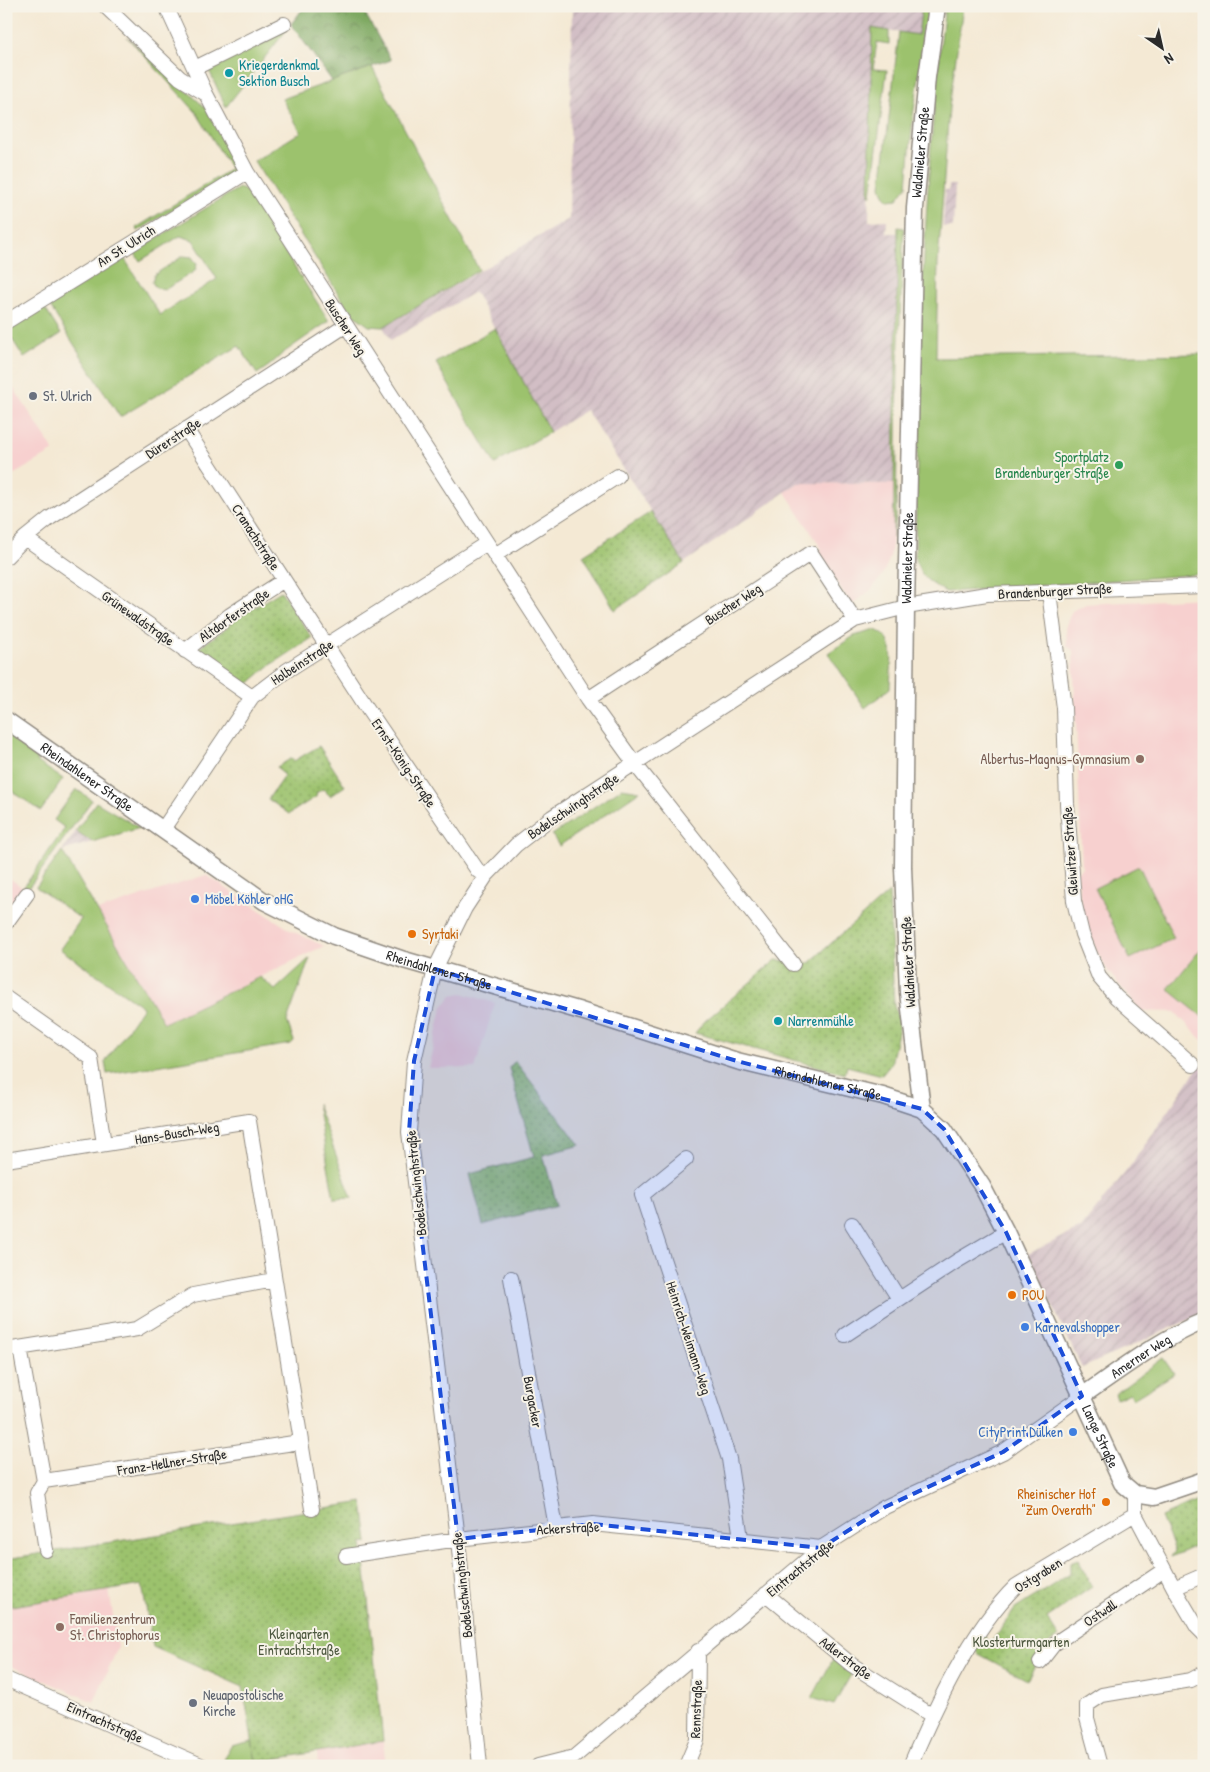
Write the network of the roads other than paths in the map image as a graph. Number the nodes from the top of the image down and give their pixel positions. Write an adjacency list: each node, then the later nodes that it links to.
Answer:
1 (105, 6): 6 (street)
2 (166, 6): 5 (street, Buscher Weg)
3 (937, 6): 18 (main road, Waldnieler Straße)
4 (284, 24): 5 (street)
5 (195, 68): 6 (street, Buscher Weg)
6 (206, 94): 7 (street, Buscher Weg)
7 (247, 172): 8 (street, An St. Ulrich); 9 (street, Buscher Weg)
8 (6, 322)
9 (345, 326): 10 (street, Dürerstraße); 13 (street, Buscher Weg)
10 (186, 428): 12 (street, Dürerstraße); 15 (street, Cranachstraße)
11 (618, 476): 13 (street)
12 (25, 538): 14 (street, Dürerstraße); 21 (street, Grünewaldstraße)
13 (491, 549): 20 (street, Holbeinstraße); 23 (street, Buscher Weg)
14 (6, 557)
15 (284, 580): 20 (street, Cranachstraße); 21 (street, Altdorferstraße)
16 (1204, 586): 17 (street, Brandenburger Straße)
17 (1050, 592): 18 (street, Brandenburger Straße); 33 (street, Gleiwitzer Straße)
18 (906, 606): 19 (street, Bodelschwinghstraße); 34 (main road, Waldnieler Straße)
19 (855, 620): 23 (street, Buscher Weg); 25 (street, Bodelschwinghstraße)
20 (327, 645): 22 (street, Holbeinstraße); 27 (street, Ernst-König-Straße)
21 (185, 650): 22 (street, Grünewaldstraße)
22 (252, 697): 26 (street, Holbeinstraße)
23 (588, 699): 25 (street, Buscher Weg)
24 (6, 720): 26 (main road, Rheindahlener Straße)
25 (635, 764): 27 (street, Bodelschwinghstraße); 30 (street, Buscher Weg)
26 (163, 829): 31 (main road, Rheindahlener Straße)
27 (486, 876): 31 (street, Bodelschwinghstraße)
28 (27, 894): 29 (street)
29 (6, 922)
30 (793, 964)
31 (435, 969): 34 (main road, Rheindahlener Straße); 55 (street, Bodelschwinghstraße)
32 (6, 998): 35 (street)
33 (1193, 1065)
34 (922, 1109): 39 (main road, Lange Straße)
35 (104, 1144): 37 (street, Hans-Busch-Weg); 41 (street, Hans-Busch-Weg)
36 (686, 1159): 54 (street, Heinrich-Weimann-Weg)
37 (6, 1160)
38 (852, 1224): 42 (street)
39 (1006, 1232): 42 (street); 46 (main road, Lange Straße)
40 (511, 1278): 53 (street, Burgacker)
41 (274, 1280): 45 (street); 47 (street)
42 (899, 1299): 44 (street)
43 (1204, 1321): 46 (main road, Amerner Weg)
44 (846, 1335)
45 (13, 1349): 49 (street)
46 (1082, 1396): 50 (main road, Lange Straße); 56 (street, Eintrachtstraße)
47 (300, 1442): 49 (street, Franz-Hellner-Straße); 51 (street)
48 (1204, 1480): 50 (main road)
49 (44, 1481): 57 (street)
50 (1135, 1494): 52 (street)
51 (312, 1509)
52 (1136, 1514): 59 (street); 68 (street, Ostgraben)
53 (556, 1527): 54 (street, Ackerstraße); 55 (street, Ackerstraße)
54 (741, 1538): 56 (street, Ackerstraße)
55 (458, 1539): 58 (street, Ackerstraße); 70 (street, Bodelschwinghstraße)
56 (820, 1548): 62 (street, Eintrachtstraße)
57 (46, 1550)
58 (346, 1556)
59 (1164, 1570): 61 (street); 65 (street, Ostwall)
60 (1204, 1575): 61 (street)
61 (1174, 1588): 63 (street)
62 (766, 1594): 64 (street, Eintrachtstraße); 68 (street, Adlerstraße)
63 (1204, 1634)
64 (698, 1651): 71 (street, Eintrachtstraße); 72 (street, Rennstraße)
65 (1040, 1662)
66 (1204, 1673): 74 (street)
67 (6, 1679): 69 (street, Eintrachtstraße)
68 (931, 1715): 73 (street, Ostgraben)
69 (203, 1766)
70 (480, 1766)
71 (538, 1766)
72 (686, 1766)
73 (910, 1766)
74 (1100, 1766)

